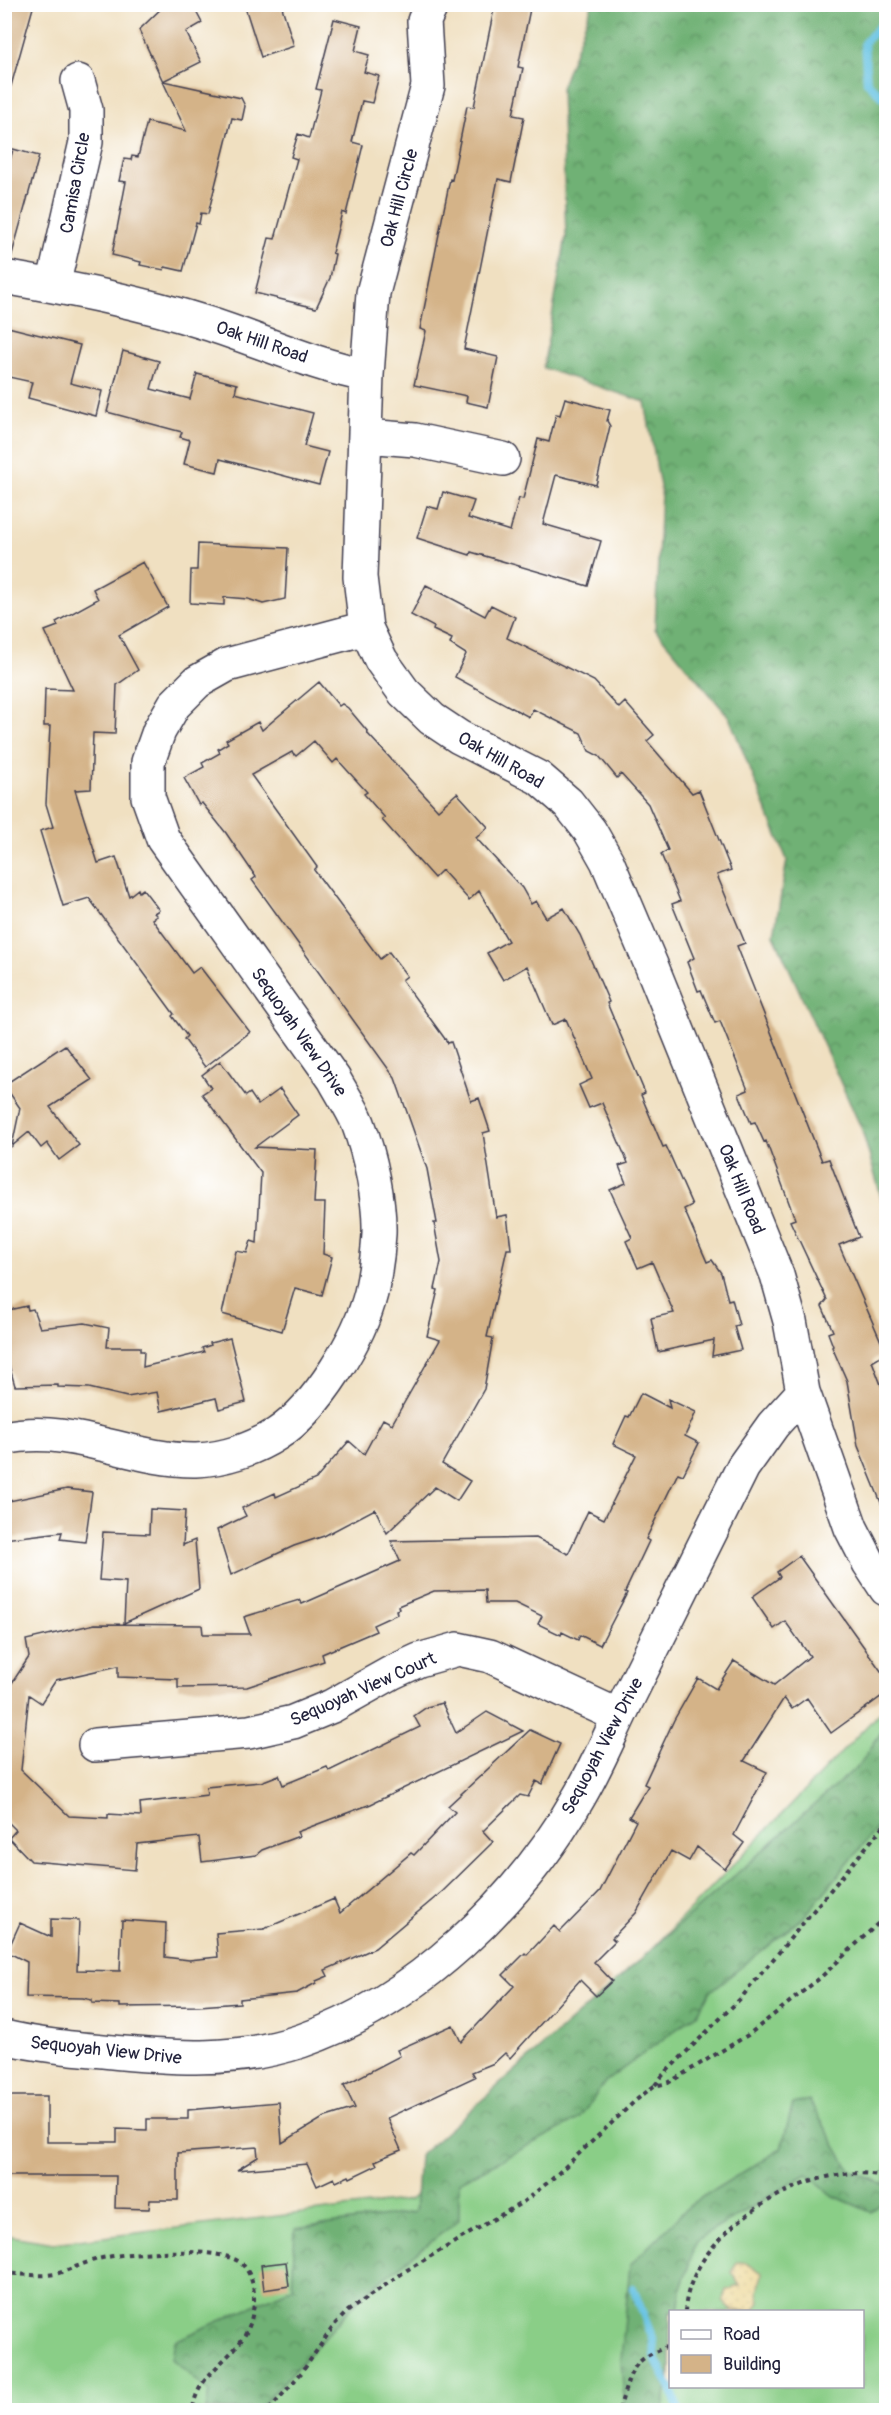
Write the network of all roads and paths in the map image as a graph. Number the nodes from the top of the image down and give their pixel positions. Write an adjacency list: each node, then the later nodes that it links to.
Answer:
1 (428, 13): 5 (street, Oak Hill Circle)
2 (78, 81): 4 (street, Camisa Circle)
3 (4, 277): 4 (street, Oak Hill Road)
4 (53, 285): 5 (street, Oak Hill Road)
5 (367, 375): 6 (street, Oak Hill Road)
6 (366, 436): 7 (street); 8 (street, Oak Hill Road)
7 (503, 459)
8 (366, 628): 9 (street, Oak Hill Road); 10 (street, Sequoyah View Drive)
9 (803, 1392): 11 (street, Oak Hill Road); 12 (street, Sequoyah View Drive)
10 (4, 1438)
11 (886, 1589)
12 (619, 1716): 13 (street, Sequoyah View Court); 16 (street, Sequoyah View Drive)
13 (95, 1745)
14 (886, 1823): 17 (path)
15 (886, 1916): 17 (path)
16 (4, 2037)
17 (654, 2086): 23 (path)
18 (886, 2176): 20 (path)
19 (4, 2273): 22 (path)
20 (685, 2310)
21 (669, 2346): 24 (path)
22 (193, 2410)
23 (269, 2410)
24 (619, 2410)

